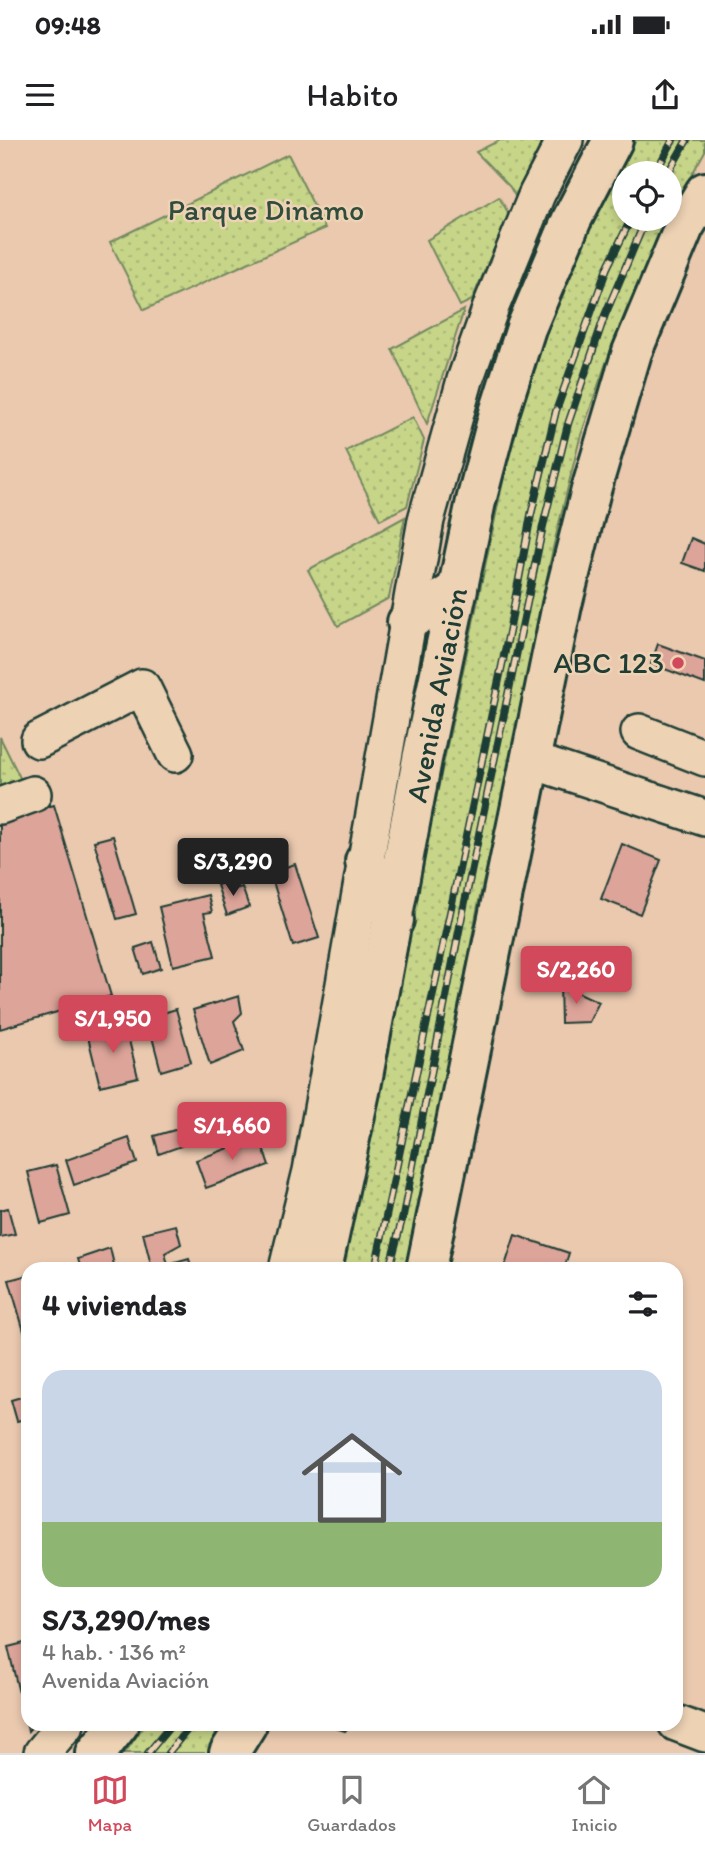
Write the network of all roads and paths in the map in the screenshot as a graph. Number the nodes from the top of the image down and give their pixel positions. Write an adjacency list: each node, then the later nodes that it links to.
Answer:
1 (565, 140): 6 (street, Avenida Aviación)
2 (612, 140): 5 (main road, Avenida Aviación)
3 (705, 192): 4 (main road)
4 (694, 222): 11 (main road)
5 (458, 589): 6 (main road); 16 (main road, Avenida Aviación)
6 (407, 622): 15 (street, Avenida Aviación)
7 (639, 732): 10 (street)
8 (39, 740): 9 (street)
9 (175, 754)
10 (705, 758)
11 (530, 760): 14 (street); 19 (main road)
12 (33, 794): 13 (street)
13 (0, 806)
14 (705, 818)
15 (365, 861): 16 (main road); 17 (street, Avenida Aviación)
16 (394, 920): 18 (main road, Avenida Aviación)
17 (288, 1262)
18 (324, 1262)
19 (427, 1262)
20 (683, 1726): 24 (street)
21 (60, 1731): 25 (street)
22 (113, 1731): 26 (main road)
23 (243, 1731): 27 (main road)
24 (705, 1734)
25 (43, 1753)
26 (96, 1753)
27 (229, 1753)

